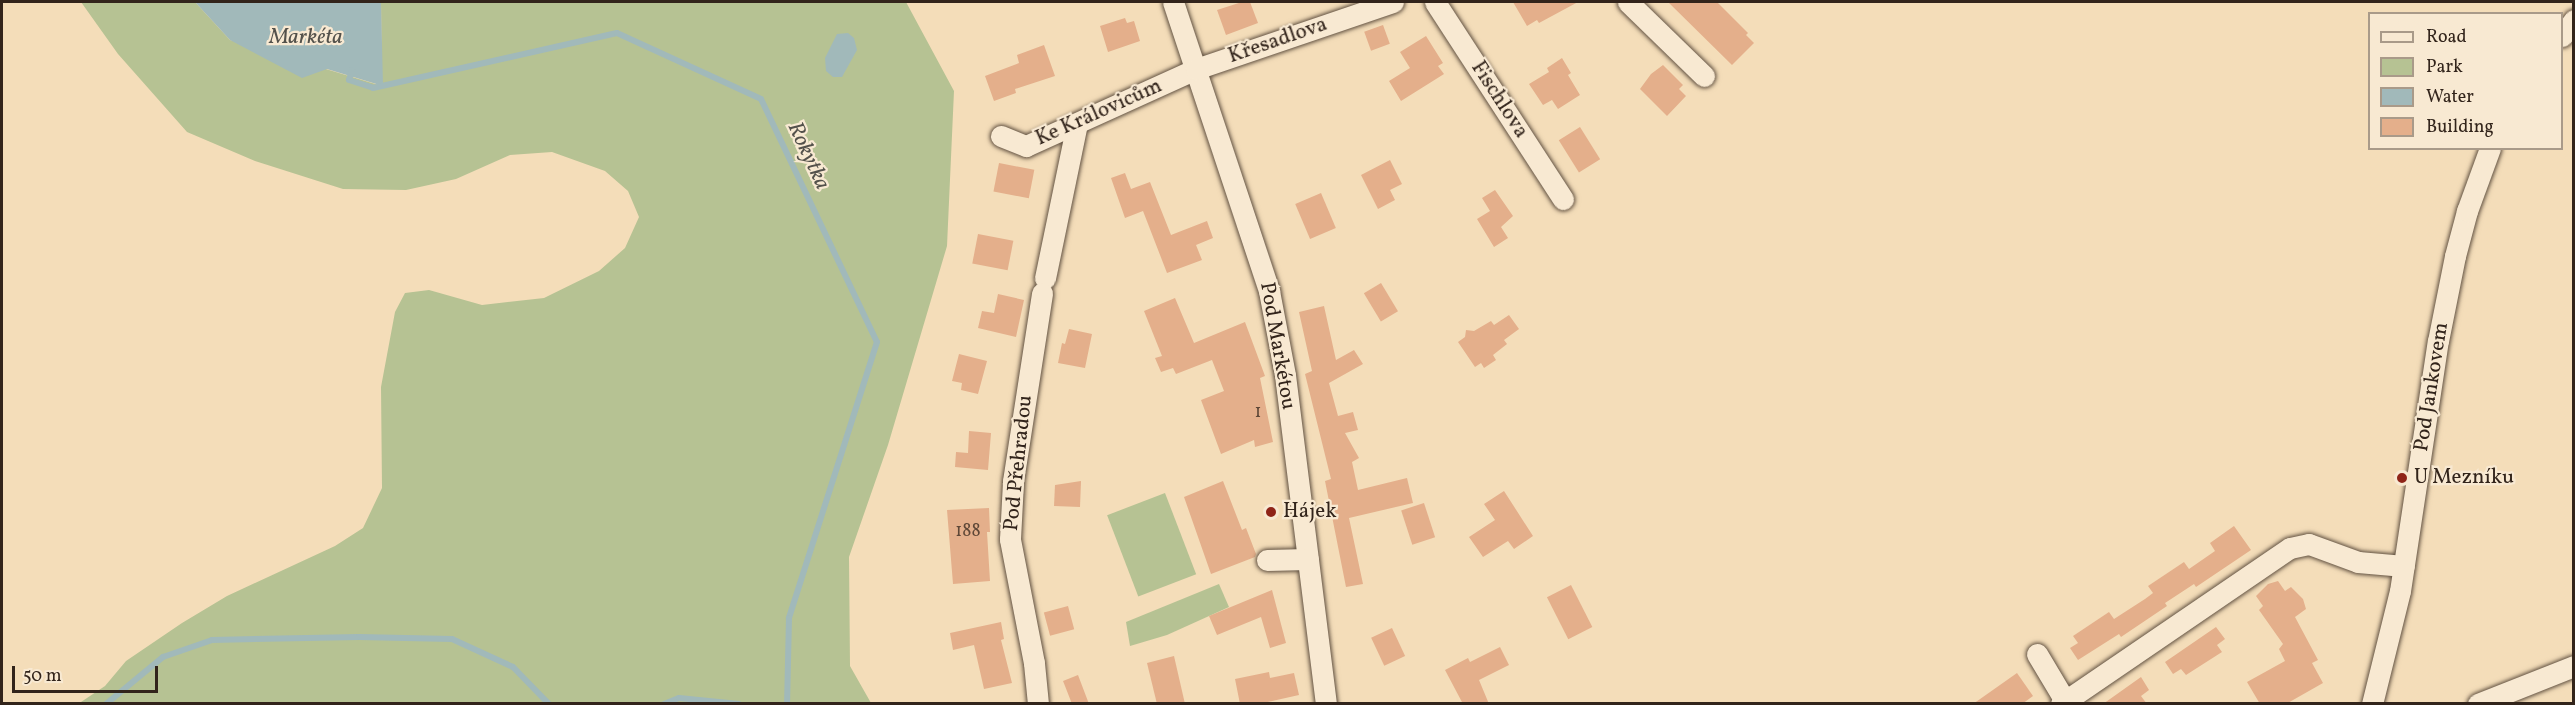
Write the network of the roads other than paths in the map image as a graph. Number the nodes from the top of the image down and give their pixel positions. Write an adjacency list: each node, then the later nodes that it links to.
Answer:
1 (1173, 2): 7 (street, Pod Markétou)
2 (1393, 2): 7 (street, Křesadlova)
3 (1435, 2): 12 (street, Fischlova)
4 (1628, 2): 8 (street)
5 (2574, 20): 6 (street)
6 (2563, 35)
7 (1196, 69): 9 (street, Ke Královicům); 13 (street, Pod Markétou)
8 (1704, 76)
9 (1077, 124): 10 (street, Ke Královicům); 19 (street, Pod Přehradou)
10 (1000, 136)
11 (2489, 150): 15 (street, Pod Jankovem)
12 (1563, 199)
13 (1308, 559): 14 (street); 20 (street, Pod Markétou)
14 (1267, 560)
15 (2404, 566): 18 (street); 21 (street, Pod Jankovem)
16 (2037, 654): 18 (street)
17 (2574, 666): 22 (street)
18 (2063, 702)
19 (1038, 704)
20 (1326, 704)
21 (2372, 704)
22 (2478, 704)

